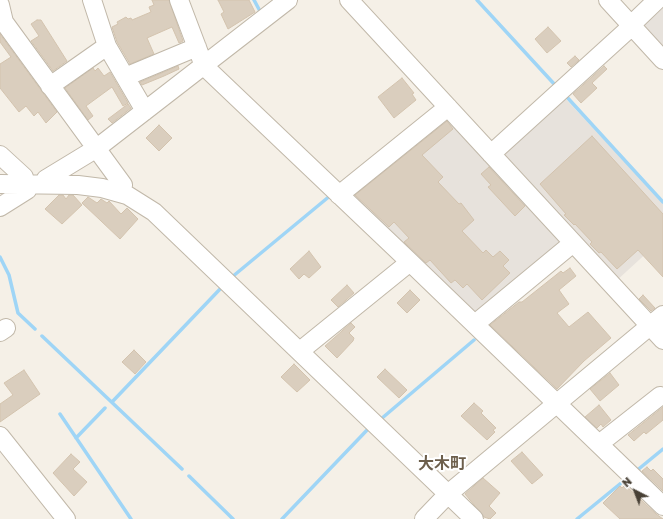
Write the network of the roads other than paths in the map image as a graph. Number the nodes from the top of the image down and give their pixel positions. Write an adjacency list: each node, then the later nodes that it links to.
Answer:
1 (92, 0): 9 (street)
2 (179, 0): 10 (street)
3 (288, 0): 12 (street)
4 (349, 0): 15 (street)
5 (608, 0): 8 (street)
6 (657, 0): 8 (street)
7 (1, 8): 14 (street)
8 (631, 25): 11 (street); 18 (street)
9 (107, 46): 13 (street); 14 (street)
10 (196, 47): 12 (street); 13 (street)
11 (663, 60)
12 (204, 66): 16 (street); 23 (street)
13 (125, 77): 16 (street)
14 (50, 86): 17 (street)
15 (448, 107): 18 (street); 23 (street)
16 (145, 111): 17 (street)
17 (97, 148): 21 (street); 22 (street)
18 (490, 154): 25 (street)
19 (0, 155): 21 (street)
20 (0, 184): 21 (street)
21 (35, 184): 22 (street); 24 (street)
22 (120, 193): 30 (street)
23 (339, 195): 26 (street)
24 (0, 207)
25 (573, 243): 27 (street); 28 (street)
26 (410, 262): 28 (street); 30 (street)
27 (657, 320): 29 (street); 32 (street)
28 (475, 324): 32 (street)
29 (663, 340)
30 (300, 352): 35 (street)
31 (660, 396): 34 (street)
32 (558, 404): 34 (street); 35 (street)
33 (0, 436): 37 (street)
34 (599, 444): 36 (street)
35 (448, 494): 38 (street); 39 (street)
36 (663, 506)
37 (66, 519)
38 (424, 519)
39 (474, 519)

